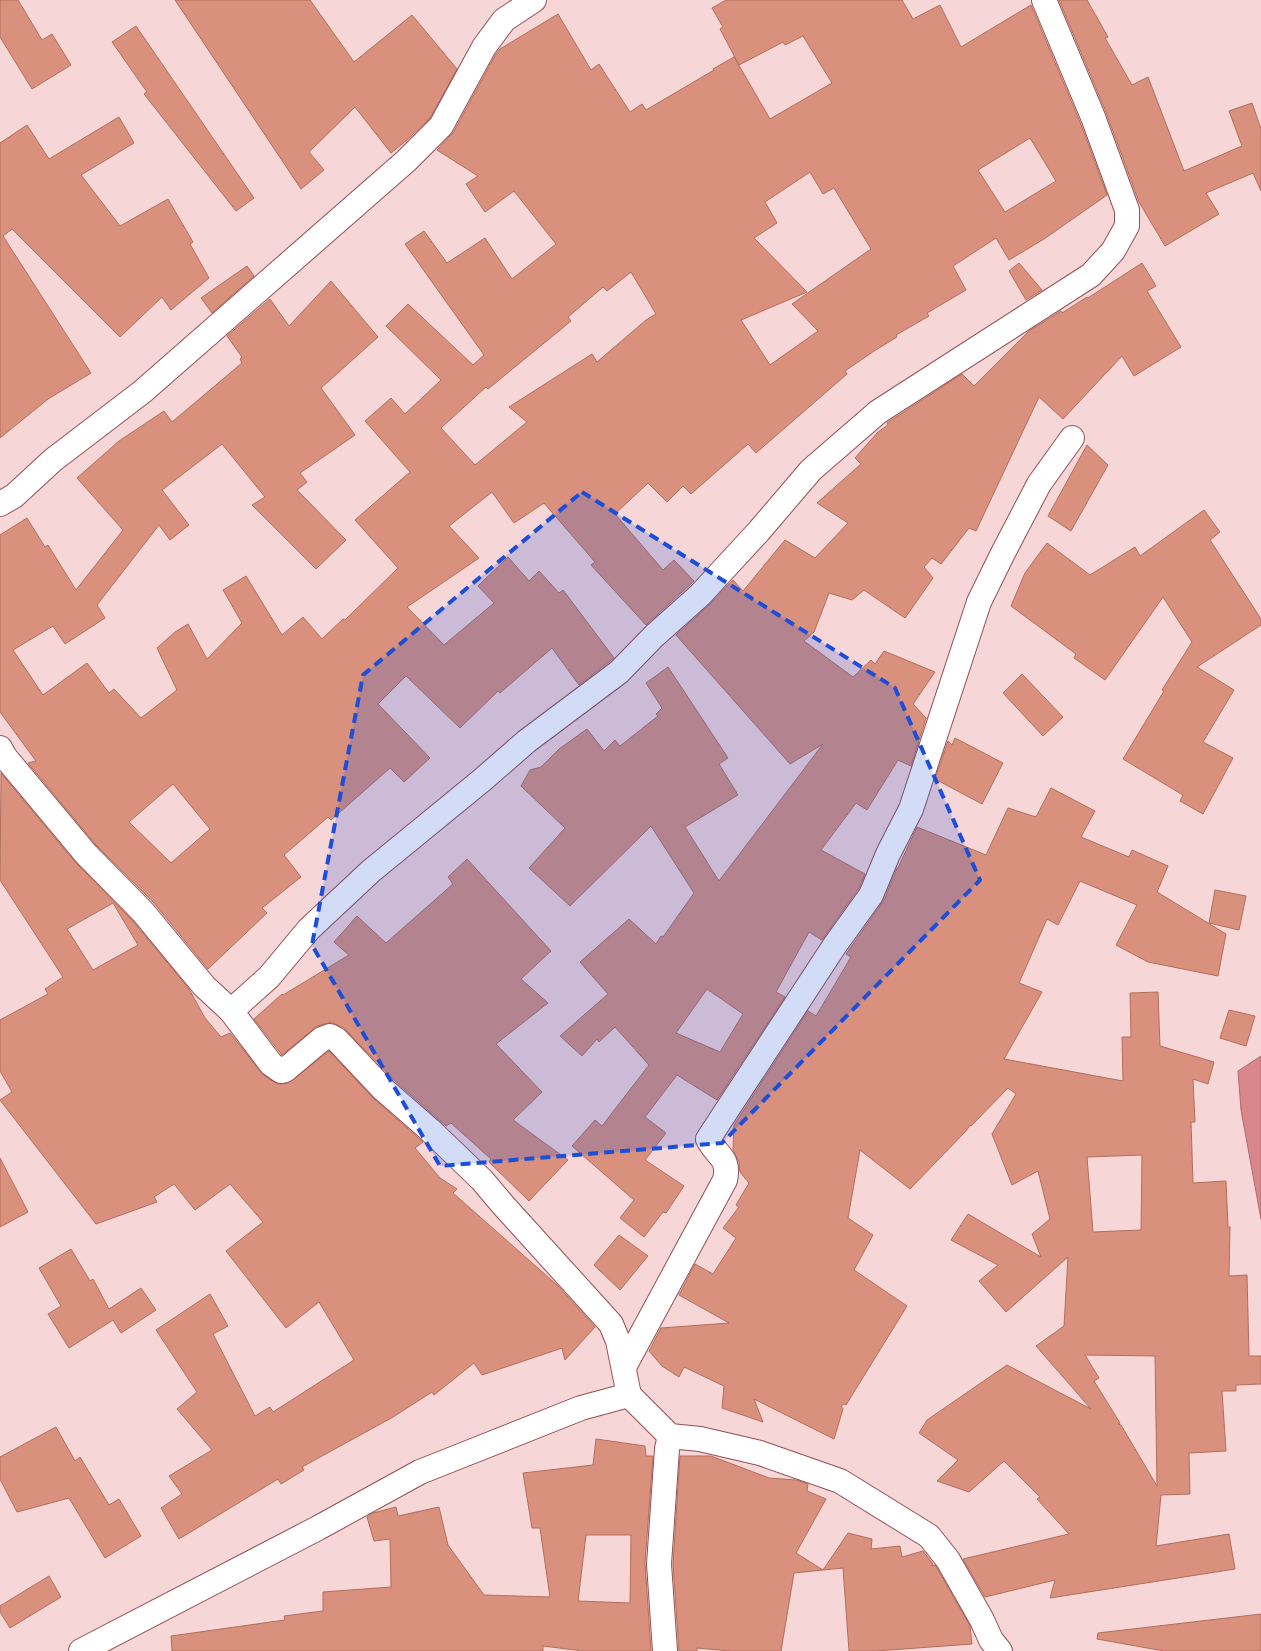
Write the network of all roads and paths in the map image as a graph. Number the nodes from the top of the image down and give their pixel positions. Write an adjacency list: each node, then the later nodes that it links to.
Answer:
1 (534, 0): 4 (street)
2 (1044, 0): 6 (street)
3 (1072, 438): 7 (street)
4 (0, 504)
5 (0, 748): 6 (street)
6 (231, 1011): 7 (street)
7 (624, 1367): 8 (street)
8 (630, 1395): 9 (street); 10 (street)
9 (670, 1436): 11 (street); 12 (street)
10 (81, 1651)
11 (665, 1651)
12 (1000, 1651)

